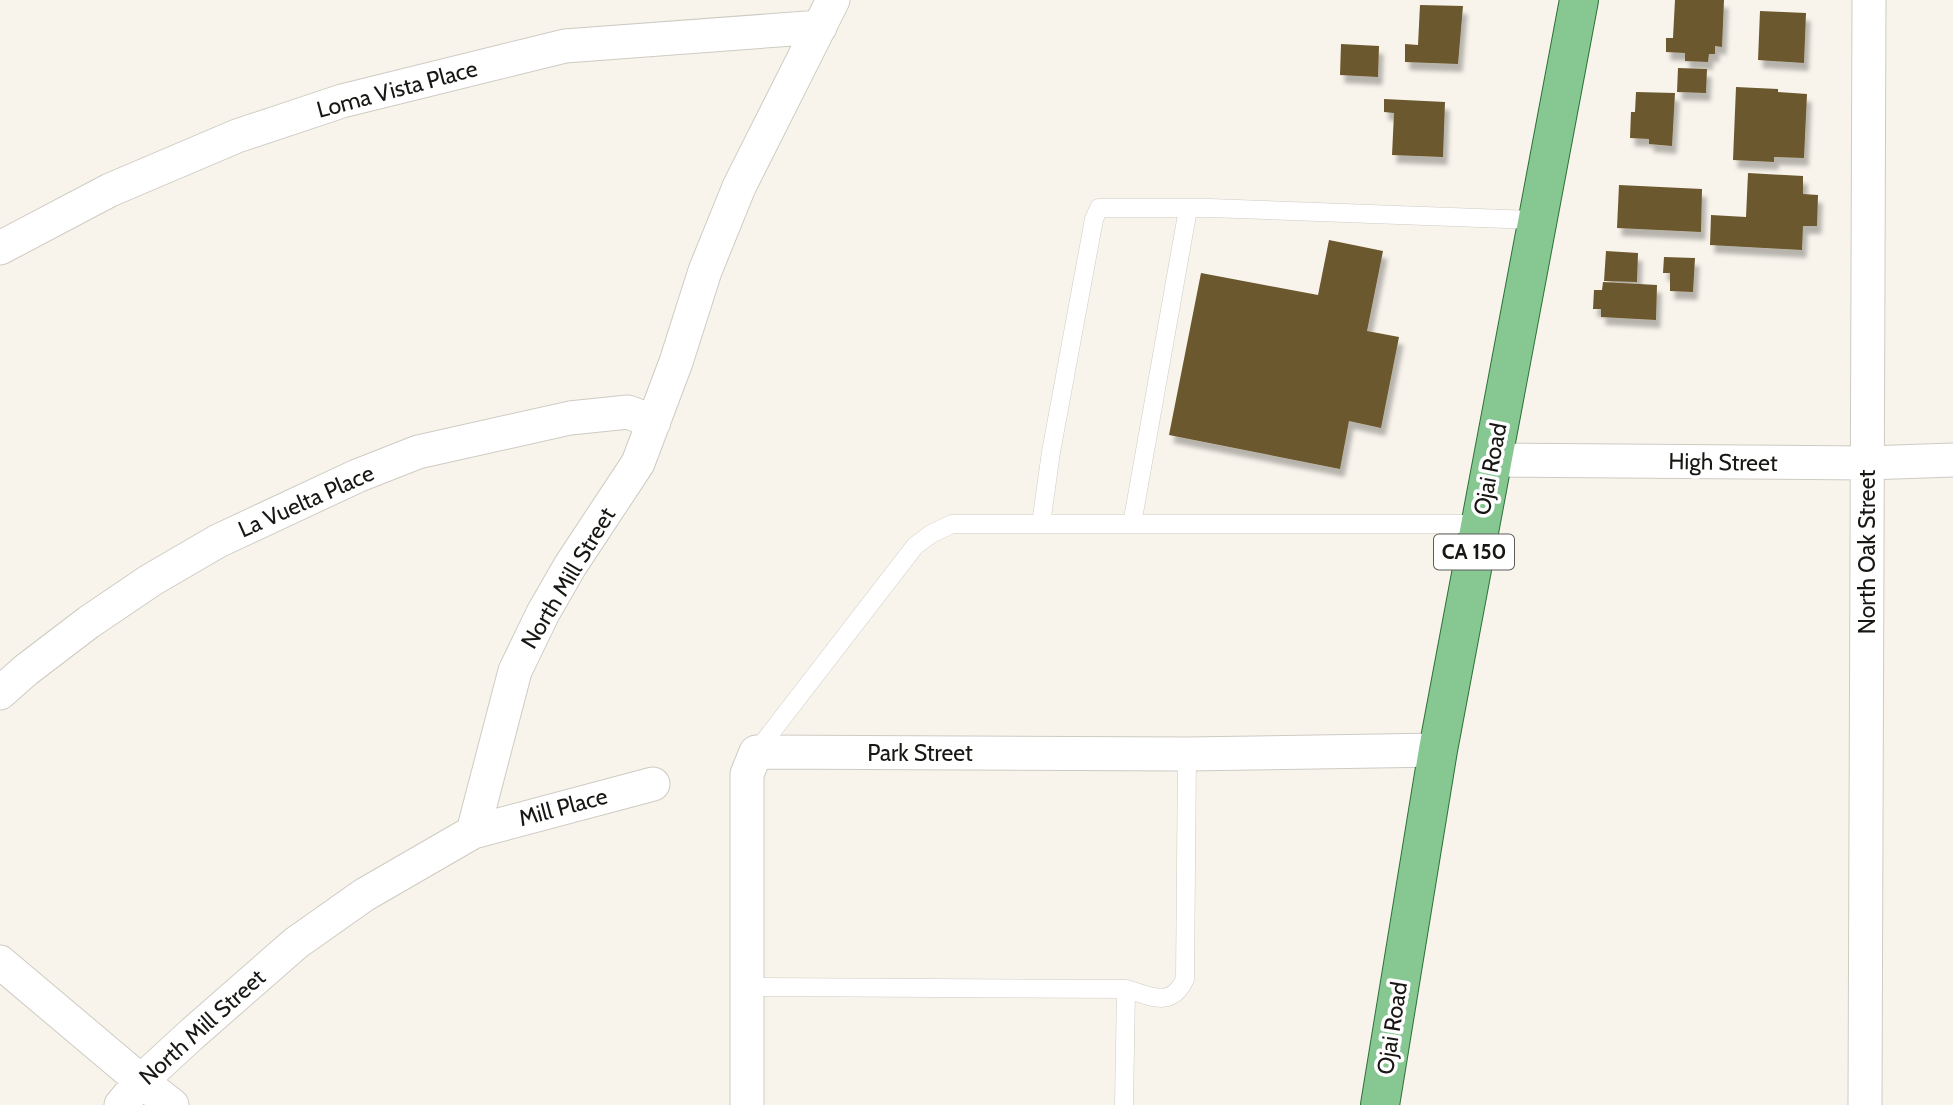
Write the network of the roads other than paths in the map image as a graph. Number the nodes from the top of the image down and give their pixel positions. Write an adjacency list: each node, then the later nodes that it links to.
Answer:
1 (1579, 0): 5 (main road, Ojai Road / CA 150)
2 (1870, 0): 10 (street, North Oak Street)
3 (826, 14): 6 (street, Loma Vista Place); 7 (street, North Mill Street)
4 (1188, 209): 5 (lane); 11 (lane); 12 (lane)
5 (1536, 220): 8 (main road, Ojai Road / CA 150)
6 (0, 248)
7 (654, 422): 14 (street, La Vuelta Place); 19 (street, North Mill Street)
8 (1492, 460): 10 (street, High Street); 13 (main road, Ojai Road / CA 150)
9 (1953, 460): 10 (street, High Street)
10 (1867, 463): 28 (street, North Oak Street)
11 (1041, 524): 12 (lane); 16 (lane)
12 (1132, 524): 13 (lane)
13 (1479, 524): 15 (main road, Ojai Road / CA 150)
14 (0, 693)
15 (1438, 750): 17 (street, Park Street); 27 (main road, Ojai Road / CA 150)
16 (756, 752): 17 (street, Park Street); 21 (street)
17 (1186, 754): 22 (lane)
18 (653, 784): 19 (street, Mill Place)
19 (473, 832): 23 (street, North Mill Street)
20 (0, 962): 23 (street)
21 (748, 987): 22 (lane); 25 (street)
22 (1126, 989): 26 (lane)
23 (131, 1093): 24 (street)
24 (172, 1105)
25 (747, 1105)
26 (1124, 1105)
27 (1380, 1105)
28 (1865, 1105)

